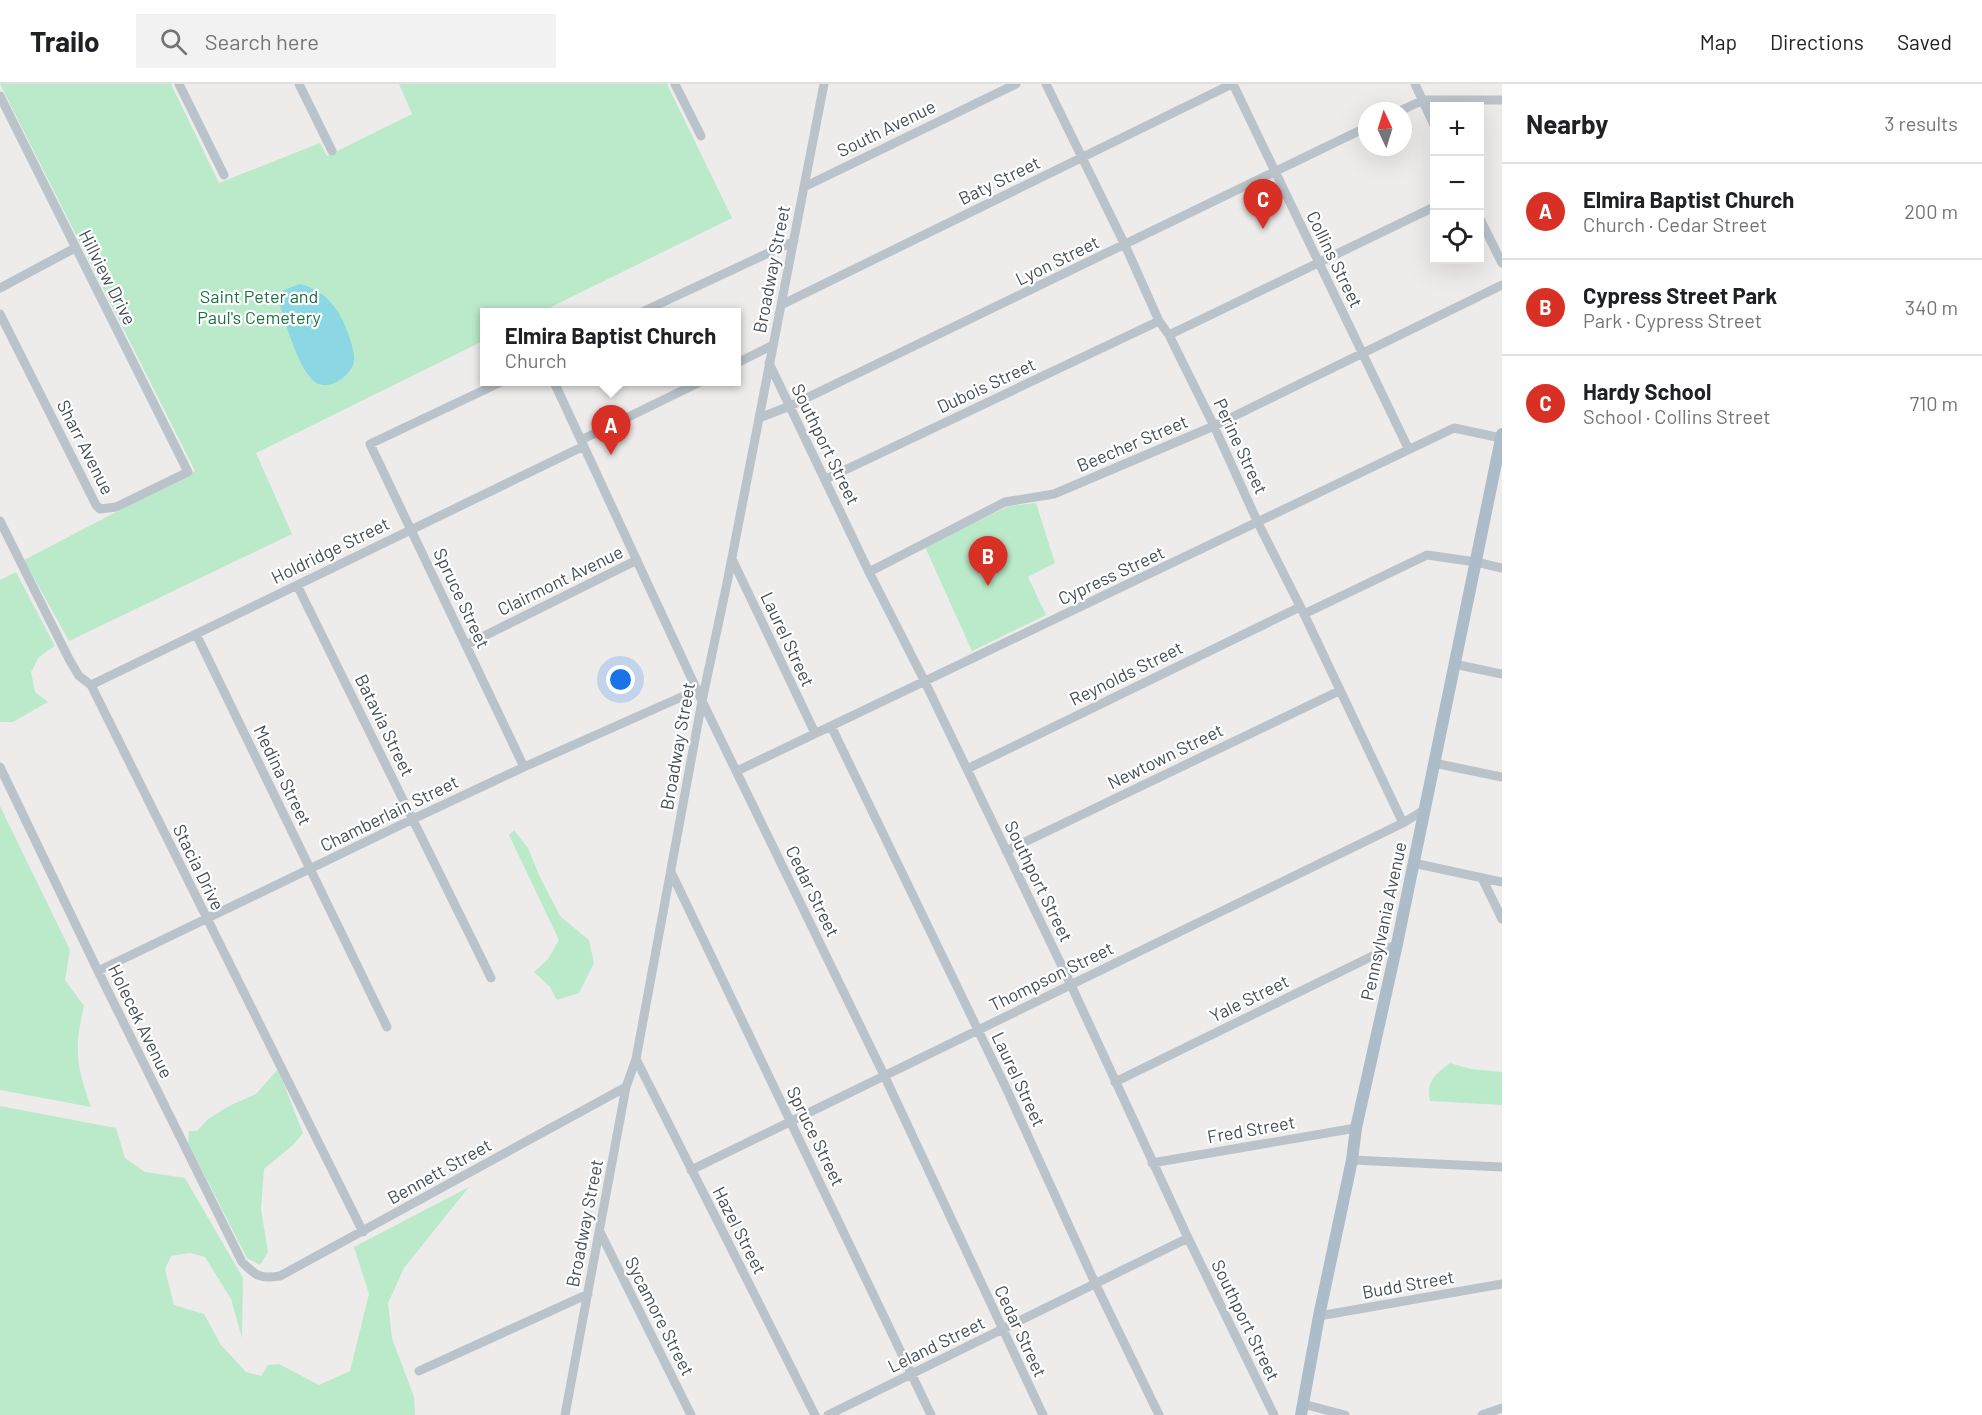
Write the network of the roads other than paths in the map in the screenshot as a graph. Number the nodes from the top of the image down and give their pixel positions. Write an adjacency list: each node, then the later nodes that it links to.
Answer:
1 (179, 84): 19 (street)
2 (299, 84): 16 (street)
3 (675, 84): 15 (street)
4 (824, 84): 20 (street, Broadway Street)
5 (1016, 84): 20 (street, South Avenue)
6 (1046, 84): 17 (street, Perine Street)
7 (1233, 84): 17 (street, Baty Street); 18 (street, Collins Street)
8 (1414, 84): 10 (street)
9 (0, 96): 25 (street, Hillview Drive)
10 (1423, 100): 11 (street); 12 (street); 13 (street)
11 (1502, 100)
12 (1412, 105)
13 (1430, 116)
14 (1358, 131): 18 (street, Lyon Street)
15 (700, 136)
16 (332, 151)
17 (1082, 158): 24 (street, Perine Street); 30 (street, Baty Street)
18 (1275, 172): 24 (street, Lyon Street); 26 (street, Collins Street)
19 (224, 175)
20 (804, 187): 23 (street, Broadway Street)
21 (1430, 209): 26 (street)
22 (1484, 229): 27 (street)
23 (794, 242): 30 (street, Broadway Street); 31 (street)
24 (1125, 245): 33 (street, Perine Street); 42 (street, Lyon Street)
25 (75, 248): 29 (street); 48 (street, Hillview Drive)
26 (1319, 262): 34 (street); 36 (street, Collins Street)
27 (1502, 263)
28 (1502, 285): 36 (street, Beecher Street)
29 (0, 288)
30 (781, 305): 35 (street, Broadway Street)
31 (651, 308)
32 (0, 314): 48 (street, Sharr Avenue)
33 (1160, 321): 34 (street, Perine Street); 49 (street, Dubois Street)
34 (1169, 335): 44 (street, Perine Street)
35 (773, 345): 37 (street); 38 (street, Broadway Street)
36 (1362, 354): 44 (street, Beecher Street); 47 (street, Collins Street)
37 (741, 361)
38 (769, 363): 42 (street, Southport Street); 43 (street, Broadway Street)
39 (491, 386): 52 (street, Spruce Street)
40 (556, 386): 46 (street, Cedar Street)
41 (690, 386): 46 (street, Holdridge Street)
42 (790, 406): 43 (street, Lyon Street); 49 (street, Southport Street)
43 (759, 418): 53 (street, Broadway Street)
44 (1214, 426): 51 (street, Perine Street); 57 (street, Beecher Street)
45 (1502, 436): 47 (street, Cypress Street); 55 (main road, Pennsylvania Avenue)
46 (582, 443): 52 (street, Holdridge Street); 54 (street, Cedar Street)
47 (1408, 448): 51 (street, Cypress Street)
48 (189, 472)
49 (826, 479): 57 (street, Southport Street)
50 (0, 521): 65 (street, Stacia Drive)
51 (1258, 523): 59 (street, Perine Street); 64 (street, Cypress Street)
52 (412, 529): 58 (street, Holdridge Street); 61 (street, Spruce Street)
53 (732, 559): 68 (street, Broadway Street); 70 (street, Laurel Street)
54 (637, 560): 61 (street, Clairmont Avenue); 66 (street, Cedar Street)
55 (1476, 562): 56 (street, Reynolds Street); 59 (street, Reynolds Street); 62 (main road, Pennsylvania Avenue)
56 (1502, 568)
57 (869, 572): 64 (street, Southport Street)
58 (297, 585): 60 (street, Holdridge Street); 78 (street, Batavia Street)
59 (1302, 611): 67 (street, Perine Street); 74 (street, Reynolds Street)
60 (196, 634): 65 (street, Holdridge Street); 82 (street, Medina Street)
61 (466, 645): 73 (street, Spruce Street)
62 (1454, 664): 63 (street); 71 (main road, Pennsylvania Avenue)
63 (1502, 674)
64 (925, 682): 69 (street, Cypress Street); 74 (street, Southport Street)
65 (91, 685): 86 (street, Stacia Drive)
66 (697, 690): 68 (street, Cedar Street); 73 (street, Chamberlain Street)
67 (1339, 690): 79 (street, Perine Street); 80 (street, Newtown Street)
68 (702, 701): 75 (street, Cedar Street); 83 (street, Broadway Street)
69 (831, 726): 70 (street, Cypress Street); 93 (street, Laurel Street)
70 (815, 733): 75 (street, Cypress Street)
71 (1434, 763): 76 (street); 77 (main road, Pennsylvania Avenue)
72 (0, 767): 89 (street, Holecek Avenue)
73 (524, 767): 78 (street, Chamberlain Street)
74 (967, 769): 80 (street, Southport Street)
75 (737, 771): 95 (street, Cedar Street)
76 (1502, 777)
77 (1424, 810): 79 (street, Thompson Street); 81 (main road, Pennsylvania Avenue)
78 (413, 819): 82 (street, Chamberlain Street); 90 (street, Batavia Street)
79 (1403, 823): 91 (street, Thompson Street)
80 (1006, 851): 91 (street, Southport Street)
81 (1413, 863): 84 (street); 88 (main road, Pennsylvania Avenue)
82 (310, 869): 86 (street, Chamberlain Street); 92 (street, Medina Street)
83 (671, 872): 94 (street, Broadway Street); 98 (street, Spruce Street)
84 (1482, 878): 85 (street); 87 (street)
85 (1502, 882)
86 (207, 919): 89 (street, Chamberlain Street); 104 (street, Stacia Drive)
87 (1502, 919)
88 (1397, 944): 96 (street, Yale Street); 99 (main road, Pennsylvania Avenue)
89 (98, 971): 107 (street, Holecek Avenue)
90 (491, 978)
91 (1071, 985): 93 (street, Thompson Street); 96 (street, Southport Street)
92 (387, 1027)
93 (977, 1030): 95 (street, Thompson Street); 108 (street, Laurel Street)
94 (636, 1059): 97 (street, Broadway Street); 103 (street, Hazel Street)
95 (884, 1076): 98 (street, Thompson Street); 112 (street, Cedar Street)
96 (1115, 1082): 101 (street, Southport Street)
97 (626, 1087): 104 (street, Bennett Street); 105 (street, Broadway Street)
98 (791, 1123): 103 (street, Thompson Street); 114 (street, Spruce Street)
99 (1356, 1128): 100 (main road, Pennsylvania Avenue); 101 (street, Fred Street)
100 (1352, 1160): 102 (street); 111 (main road, Pennsylvania Avenue)
101 (1152, 1163): 106 (street, Southport Street)
102 (1502, 1167)
103 (691, 1170): 119 (street, Hazel Street)
104 (363, 1232): 107 (street, Bennett Street)
105 (600, 1232): 110 (street, Broadway Street); 118 (street, Sycamore Street)
106 (1188, 1238): 108 (street, Leland Street); 124 (street, Southport Street)
107 (266, 1278)
108 (1095, 1283): 112 (street, Leland Street); 123 (street, Laurel Street)
109 (1502, 1284): 111 (street, Budd Street)
110 (588, 1294): 113 (street); 117 (street, Broadway Street)
111 (1319, 1316): 116 (main road, Pennsylvania Avenue)
112 (1002, 1330): 114 (street, Leland Street); 122 (street, Cedar Street)
113 (419, 1371)
114 (912, 1374): 120 (street, Leland Street); 121 (street, Spruce Street)
115 (1502, 1408): 126 (street)
116 (1301, 1410): 125 (street)
117 (565, 1415)
118 (691, 1415)
119 (815, 1415)
120 (828, 1415)
121 (931, 1415)
122 (1043, 1415)
123 (1159, 1415)
124 (1274, 1415)
125 (1345, 1415)
126 (1482, 1415)

